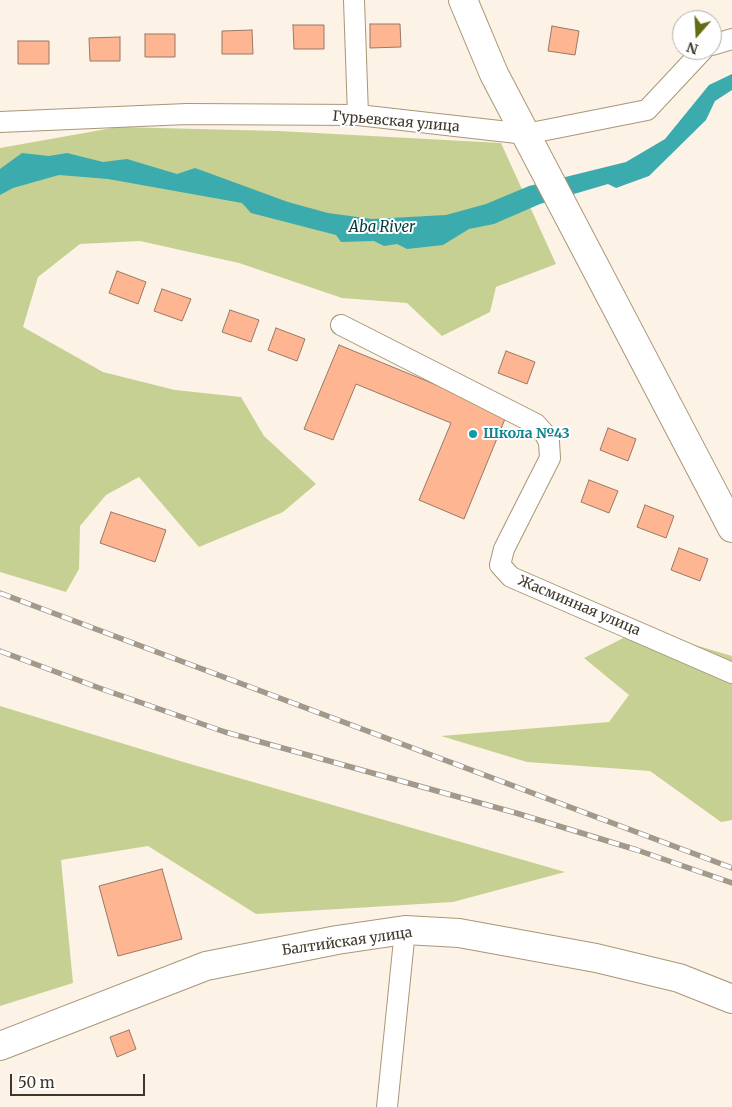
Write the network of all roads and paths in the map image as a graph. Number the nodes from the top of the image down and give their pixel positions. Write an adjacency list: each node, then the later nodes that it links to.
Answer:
1 (354, 0): 4 (street)
2 (462, 0): 6 (main road)
3 (694, 60): 6 (street, Гурьевская улица)
4 (358, 115): 5 (street, Гурьевская улица); 6 (street, Гурьевская улица)
5 (0, 122)
6 (531, 142): 8 (main road)
7 (341, 325): 9 (street, Жасминная улица)
8 (732, 528)
9 (732, 673)
10 (405, 930): 11 (main road, Балтийская улица); 12 (main road, Балтийская улица); 13 (street)
11 (732, 999)
12 (0, 1046)
13 (387, 1107)

